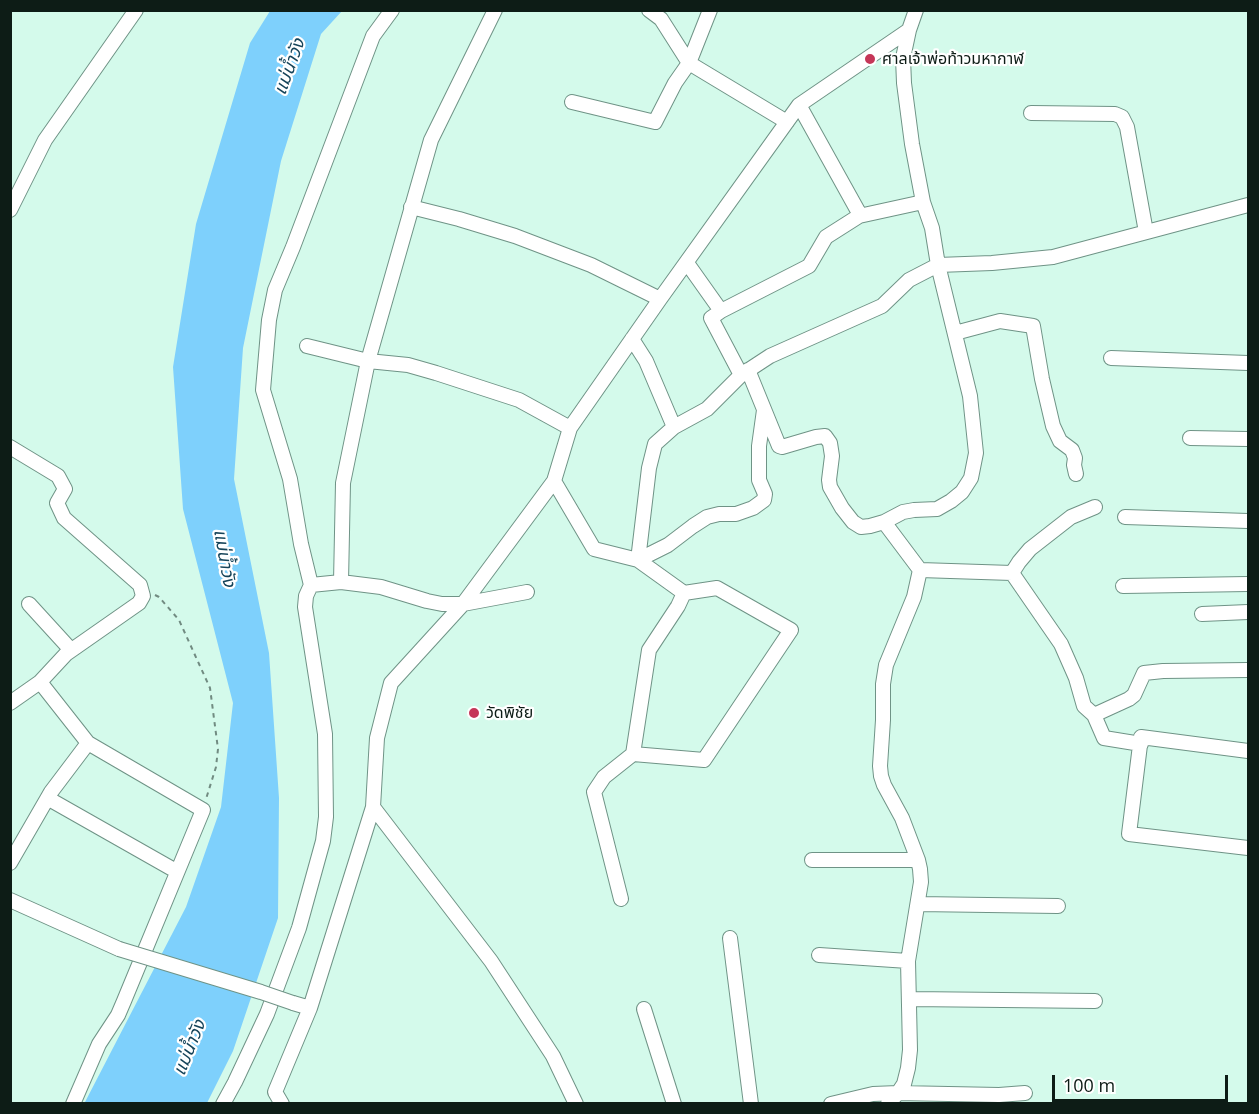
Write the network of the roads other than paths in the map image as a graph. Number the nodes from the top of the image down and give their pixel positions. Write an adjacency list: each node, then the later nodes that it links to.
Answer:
1 (136, 10): 16 (street)
2 (392, 10): 47 (street)
3 (495, 10): 15 (street)
4 (649, 10): 8 (street)
5 (710, 10): 8 (street)
6 (916, 10): 7 (street)
7 (909, 30): 10 (street); 13 (street)
8 (689, 63): 9 (street); 12 (street)
9 (572, 102)
10 (799, 105): 12 (street); 17 (street)
11 (1032, 113): 18 (street)
12 (787, 122): 19 (street)
13 (923, 202): 17 (street); 20 (street)
14 (1248, 206): 18 (street)
15 (411, 207): 21 (street); 27 (street)
16 (10, 210)
17 (859, 216): 22 (street)
18 (1146, 232): 20 (street)
19 (687, 263): 21 (street); 22 (street)
20 (938, 265): 23 (street); 29 (street)
21 (660, 299): 24 (street)
22 (721, 311): 29 (street)
23 (955, 333): 36 (street); 41 (street)
24 (632, 339): 31 (street); 32 (street)
25 (307, 346): 27 (street)
26 (1111, 358): 28 (street)
27 (368, 361): 32 (street); 45 (street)
28 (1248, 363)
29 (744, 373): 30 (street); 31 (street)
30 (764, 410): 41 (street); 42 (street)
31 (674, 427): 42 (street)
32 (570, 428): 37 (street)
33 (1190, 438): 34 (street)
34 (1248, 440)
35 (10, 447): 55 (street)
36 (1076, 474)
37 (554, 481): 42 (street); 52 (street)
38 (1095, 507): 44 (street)
39 (1125, 517): 40 (street)
40 (1248, 521)
41 (884, 522): 43 (street)
42 (638, 560): 50 (street)
43 (920, 570): 44 (street); 68 (street)
44 (1012, 573): 59 (street)
45 (341, 582): 47 (street); 52 (street)
46 (1248, 584): 48 (street)
47 (311, 585): 86 (street)
48 (1123, 586)
49 (527, 592): 52 (street)
50 (684, 593): 63 (street); 63 (street)
51 (29, 604): 55 (street)
52 (463, 604): 65 (street)
53 (1248, 612): 54 (street)
54 (1202, 614)
55 (71, 650): 57 (street)
56 (1248, 670): 59 (street)
57 (40, 682): 58 (street); 60 (street)
58 (10, 703)
59 (1094, 715): 61 (street)
60 (88, 743): 64 (street); 70 (street)
61 (1140, 744): 62 (street); 66 (street)
62 (1248, 751)
63 (633, 754): 71 (street)
64 (49, 799): 69 (street); 70 (street)
65 (373, 807): 80 (street); 84 (street)
66 (1248, 848)
67 (812, 860): 68 (street)
68 (918, 860): 73 (street)
69 (10, 862)
70 (176, 871): 85 (street)
71 (621, 899)
72 (10, 900): 80 (street, bridge)
73 (918, 904): 74 (street); 77 (street)
74 (1058, 906)
75 (730, 939): 89 (street)
76 (819, 955): 77 (street)
77 (908, 961): 78 (street)
78 (910, 999): 79 (street); 83 (street)
79 (1095, 1001)
80 (310, 1008): 87 (street)
81 (644, 1009): 88 (street)
82 (1025, 1093): 83 (street)
83 (898, 1094): 90 (street); 91 (street)
84 (570, 1102)
85 (73, 1104)
86 (223, 1104)
87 (282, 1104)
88 (674, 1104)
89 (750, 1104)
90 (831, 1104)
91 (888, 1104)

